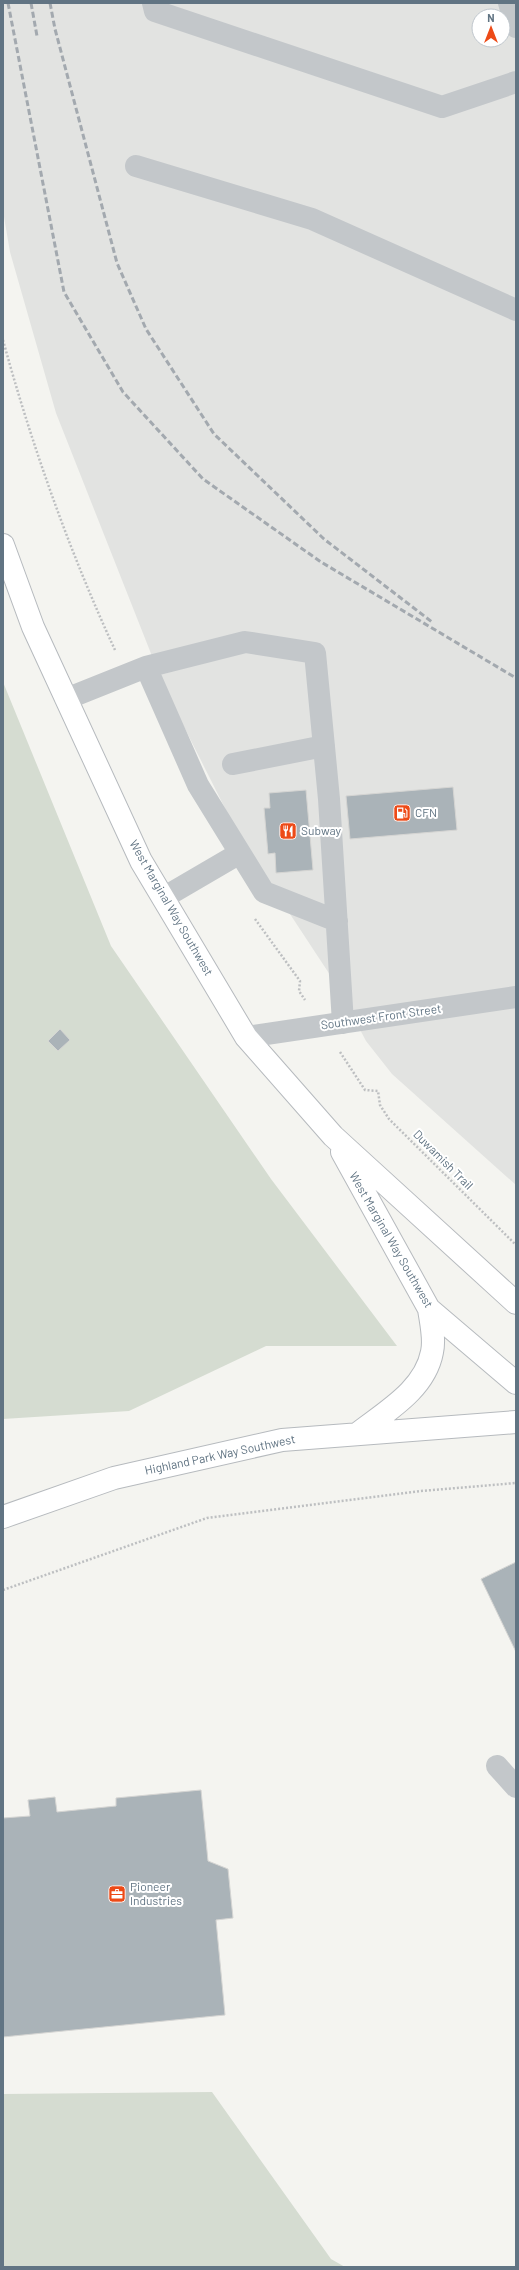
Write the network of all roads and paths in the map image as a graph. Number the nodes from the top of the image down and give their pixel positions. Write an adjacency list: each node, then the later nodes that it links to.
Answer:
1 (153, 3): 4 (lane)
2 (509, 3): 3 (lane)
3 (516, 27)
4 (516, 82)
5 (136, 166): 6 (lane)
6 (516, 310)
7 (3, 545): 9 (main road, West Marginal Way Southwest)
8 (146, 668): 9 (lane); 10 (lane); 12 (lane)
9 (66, 699): 13 (main road, West Marginal Way Southwest)
10 (324, 746): 11 (lane); 14 (lane)
11 (233, 764)
12 (240, 853): 13 (lane); 14 (lane)
13 (163, 898): 19 (main road, West Marginal Way Southwest)
14 (337, 921): 18 (lane)
15 (300, 981): 16 (path)
16 (299, 991)
17 (516, 997): 18 (lane, Southwest Front Street)
18 (343, 1022): 19 (lane, Southwest Front Street)
19 (246, 1037): 21 (main road, West Marginal Way Southwest)
20 (365, 1090): 22 (path, Duwamish Trail)
21 (332, 1136): 23 (main road, West Marginal Way Southwest); 24 (main road, West Marginal Way Southwest)
22 (516, 1246)
23 (516, 1303)
24 (429, 1309): 25 (main road, West Marginal Way Southwest); 27 (main road)
25 (516, 1383)
26 (516, 1422): 27 (main road, Highland Park Way Southwest)
27 (357, 1434): 29 (main road, Highland Park Way Southwest)
28 (516, 1483): 30 (path)
29 (3, 1517)
30 (3, 1590)
31 (497, 1766): 32 (lane)
32 (516, 1787)

